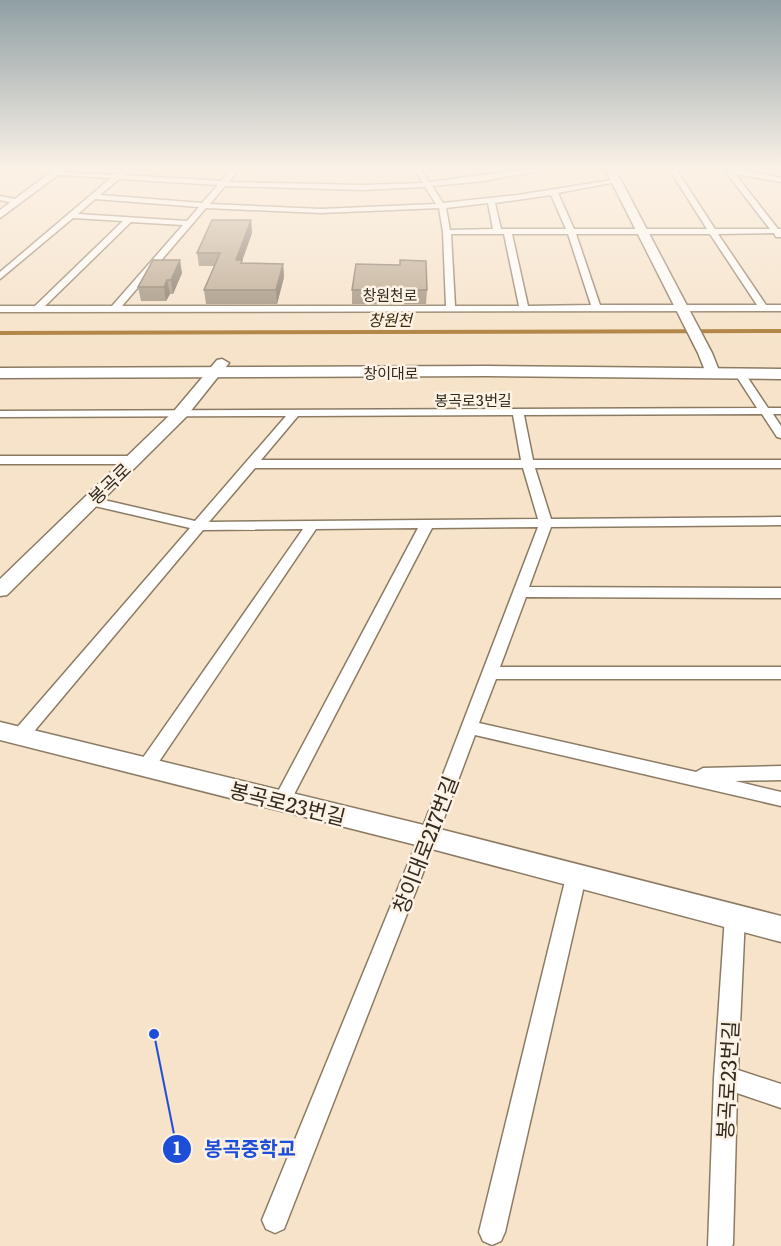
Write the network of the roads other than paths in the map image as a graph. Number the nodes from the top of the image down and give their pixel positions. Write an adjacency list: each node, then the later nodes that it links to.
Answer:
1 (59, 227): 16 (street)
2 (122, 227): 20 (street)
3 (186, 227): 24 (street)
4 (446, 227): 10 (street)
5 (497, 227): 11 (street)
6 (569, 227): 13 (street)
7 (640, 227): 14 (street)
8 (711, 227): 9 (street)
9 (714, 231): 14 (street); 15 (street); 17 (street)
10 (447, 232): 11 (street); 21 (street)
11 (498, 232): 12 (street)
12 (508, 232): 13 (street); 22 (street)
13 (571, 232): 14 (street); 23 (street)
14 (642, 232): 25 (street)
15 (779, 234)
16 (0, 276)
17 (763, 308): 18 (street, 창원천로); 25 (street, 창원천로)
18 (781, 308)
19 (0, 309): 20 (street, 창원천로)
20 (37, 309): 24 (street, 창원천로)
21 (451, 309): 22 (street, 창원천로); 24 (street, 창원천로)
22 (524, 309): 23 (street, 창원천로)
23 (596, 309): 25 (street, 창원천로)
24 (114, 310)
25 (683, 311): 28 (street)
26 (781, 361): 28 (main road, 창이대로)
27 (0, 362): 29 (main road, 창이대로)
28 (709, 362): 29 (main road, 창이대로); 31 (main road, 창이대로)
29 (218, 368): 30 (main road, 창이대로); 36 (street, 봉곡로)
30 (0, 373)
31 (740, 374): 32 (main road, 창이대로); 33 (street)
32 (781, 374)
33 (766, 411): 34 (street, 봉곡로3번길); 38 (street, 봉곡로3번길); 39 (street)
34 (781, 411)
35 (0, 414): 36 (street, 봉곡로3번길)
36 (180, 414): 37 (street, 봉곡로3번길); 42 (street, 봉곡로)
37 (294, 414): 38 (street, 봉곡로3번길); 43 (street)
38 (518, 414): 44 (street)
39 (781, 435)
40 (0, 460): 41 (street)
41 (14, 460): 42 (street); 46 (street)
42 (132, 460): 47 (street, 봉곡로)
43 (251, 464): 44 (street); 52 (street)
44 (528, 464): 45 (street); 49 (street)
45 (781, 464)
46 (0, 471)
47 (91, 501): 52 (street); 53 (street, 봉곡로)
48 (781, 521): 49 (street)
49 (546, 523): 50 (street); 54 (street, 창이대로217번길)
50 (428, 524): 51 (street); 64 (street)
51 (312, 525): 52 (street); 60 (street)
52 (198, 526): 59 (street)
53 (0, 590)
54 (520, 592): 55 (street); 56 (street, 창이대로217번길)
55 (781, 593)
56 (490, 672): 57 (street); 58 (street, 창이대로217번길)
57 (781, 673)
58 (470, 727): 62 (street); 65 (street, 창이대로217번길)
59 (10, 733): 60 (street, 봉곡로23번길)
60 (146, 767): 64 (street, 봉곡로23번길)
61 (781, 773): 62 (street)
62 (679, 775): 63 (street)
63 (781, 799)
64 (282, 801): 65 (street, 봉곡로23번길)
65 (428, 837): 66 (street, 봉곡로23번길); 71 (street, 창이대로217번길)
66 (576, 877): 67 (street, 봉곡로23번길); 72 (street)
67 (735, 916): 68 (street, 봉곡로23번길); 69 (street, 봉곡로23번길)
68 (781, 929)
69 (726, 1078): 70 (street); 73 (street, 봉곡로23번길)
70 (781, 1096)
71 (275, 1220)
72 (492, 1232)
73 (720, 1244)

